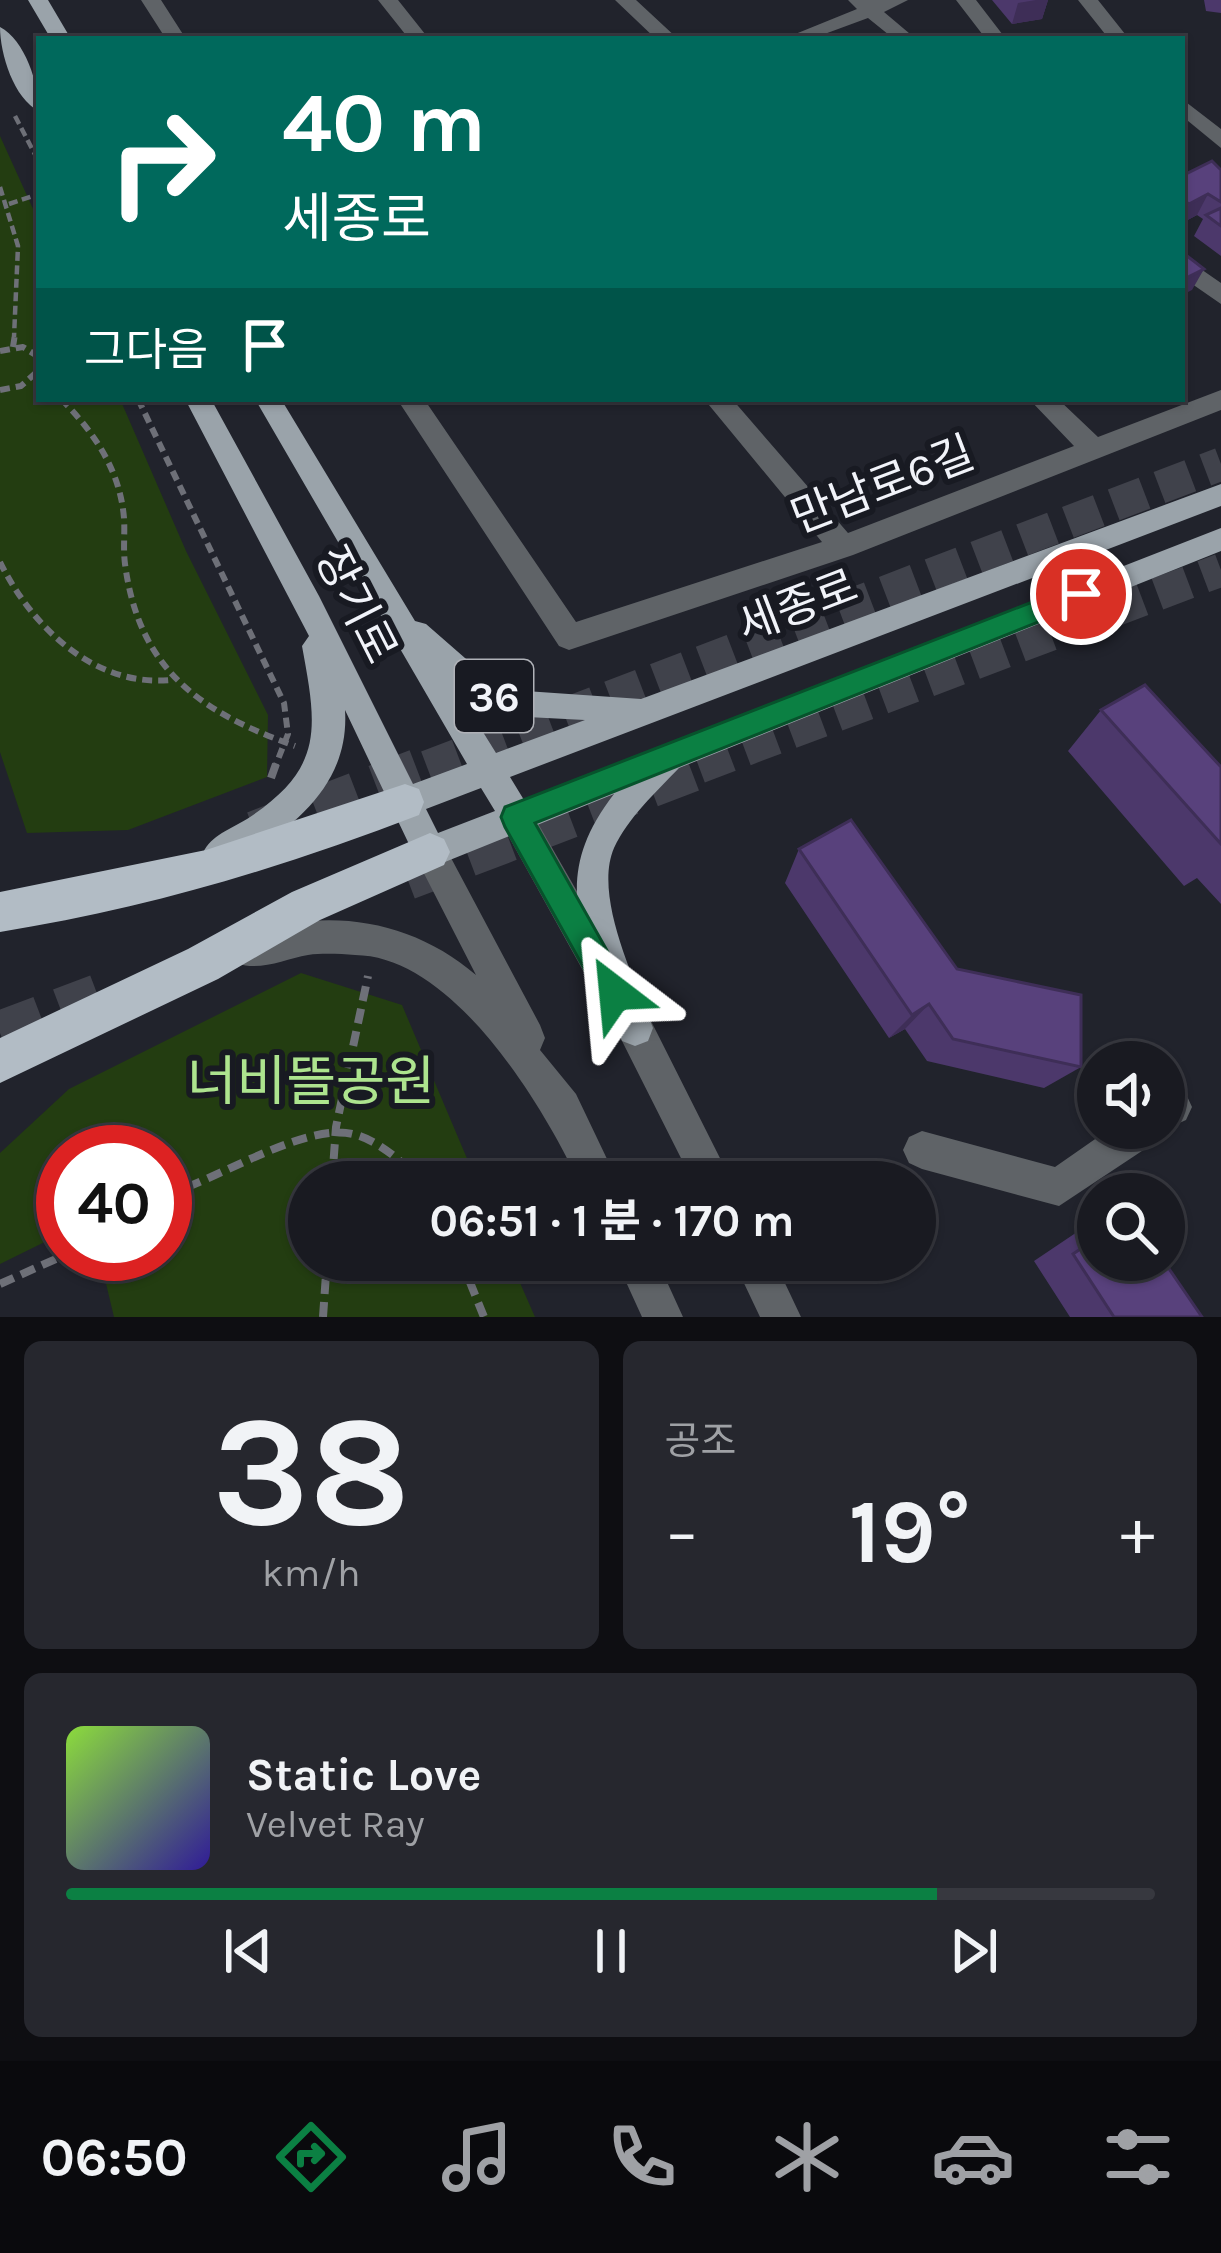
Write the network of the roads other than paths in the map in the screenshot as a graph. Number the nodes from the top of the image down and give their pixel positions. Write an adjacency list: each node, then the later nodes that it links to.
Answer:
1 (38, 0): 10 (main road)
2 (151, 0): 11 (street)
3 (388, 0): 12 (street)
4 (625, 0): 13 (street)
5 (898, 0): 8 (street)
6 (966, 0): 16 (street)
7 (1088, 0): 17 (street)
8 (865, 5): 14 (street); 15 (street)
9 (0, 33): 18 (main road)
10 (59, 36)
11 (174, 36)
12 (417, 36)
13 (665, 36)
14 (799, 36)
15 (902, 36)
16 (994, 36)
17 (1117, 36)
18 (36, 99)
19 (1185, 108): 20 (street)
20 (1221, 141)
21 (1185, 266): 22 (street)
22 (1221, 296)
23 (1221, 400): 29 (street, 만남로6길)
24 (200, 402): 34 (main road, 장기로)
25 (270, 402): 33 (main road, 장기로 / 36)
26 (412, 402): 32 (street, 만남로6길)
27 (720, 402): 32 (street)
28 (1045, 402): 29 (street)
29 (1091, 447): 32 (street, 만남로6길)
30 (1221, 495): 35 (main road, 세종로 / 36)
31 (1221, 539): 36 (main road, 세종로)
32 (843, 547)
33 (376, 586): 35 (main road, 36); 37 (main road, 장기로)
34 (309, 604): 38 (main road, 장기로); 41 (main road)
35 (655, 708): 37 (main road, 세종로 / 36)
36 (673, 754): 39 (main road, 세종로); 44 (main road)
37 (488, 772): 38 (main road, 세종로 / 36); 39 (main road, 장기로)
38 (405, 802): 40 (main road, 장기로); 41 (highway)
39 (516, 817): 40 (main road, 세종로); 44 (street)
40 (430, 852): 43 (highway); 46 (street)
41 (190, 870): 42 (highway)
42 (0, 913)
43 (203, 964): 45 (highway); 46 (street)
44 (635, 1028): 50 (street)
45 (0, 1060)
46 (572, 1123): 49 (street)
47 (1114, 1149): 48 (street)
48 (922, 1150)
49 (589, 1161)
50 (702, 1161)
51 (646, 1281): 53 (street)
52 (763, 1281): 54 (street)
53 (663, 1317)
54 (782, 1317)

